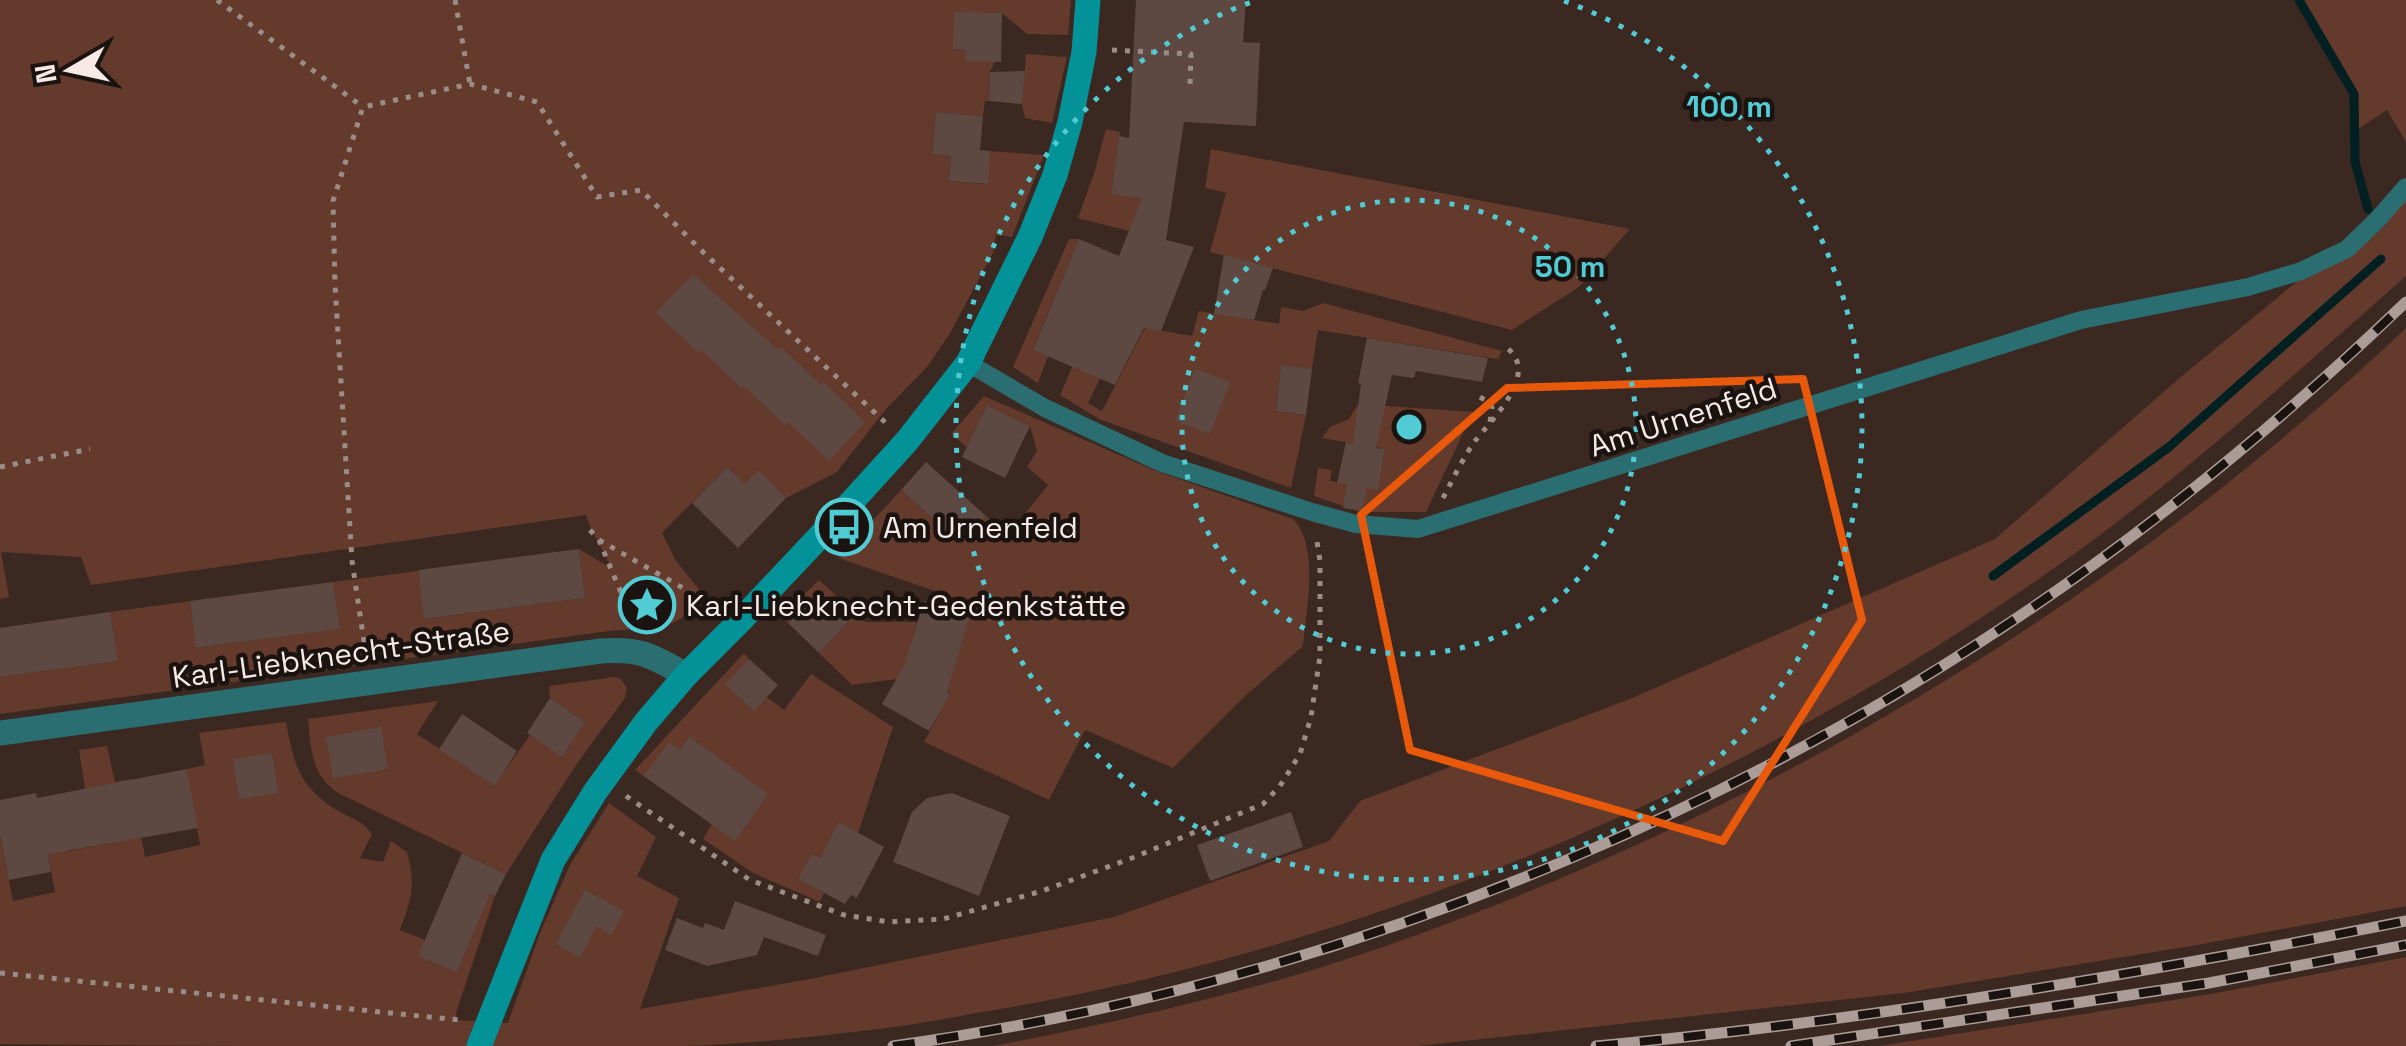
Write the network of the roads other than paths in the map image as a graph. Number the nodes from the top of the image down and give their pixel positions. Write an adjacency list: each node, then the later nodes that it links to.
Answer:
1 (1088, 0): 3 (street)
2 (2406, 187): 3 (lane, Am Urnenfeld)
3 (968, 363): 4 (street)
4 (686, 674): 5 (street, Karl-Liebknecht-Straße); 6 (street)
5 (0, 733)
6 (479, 1046)

